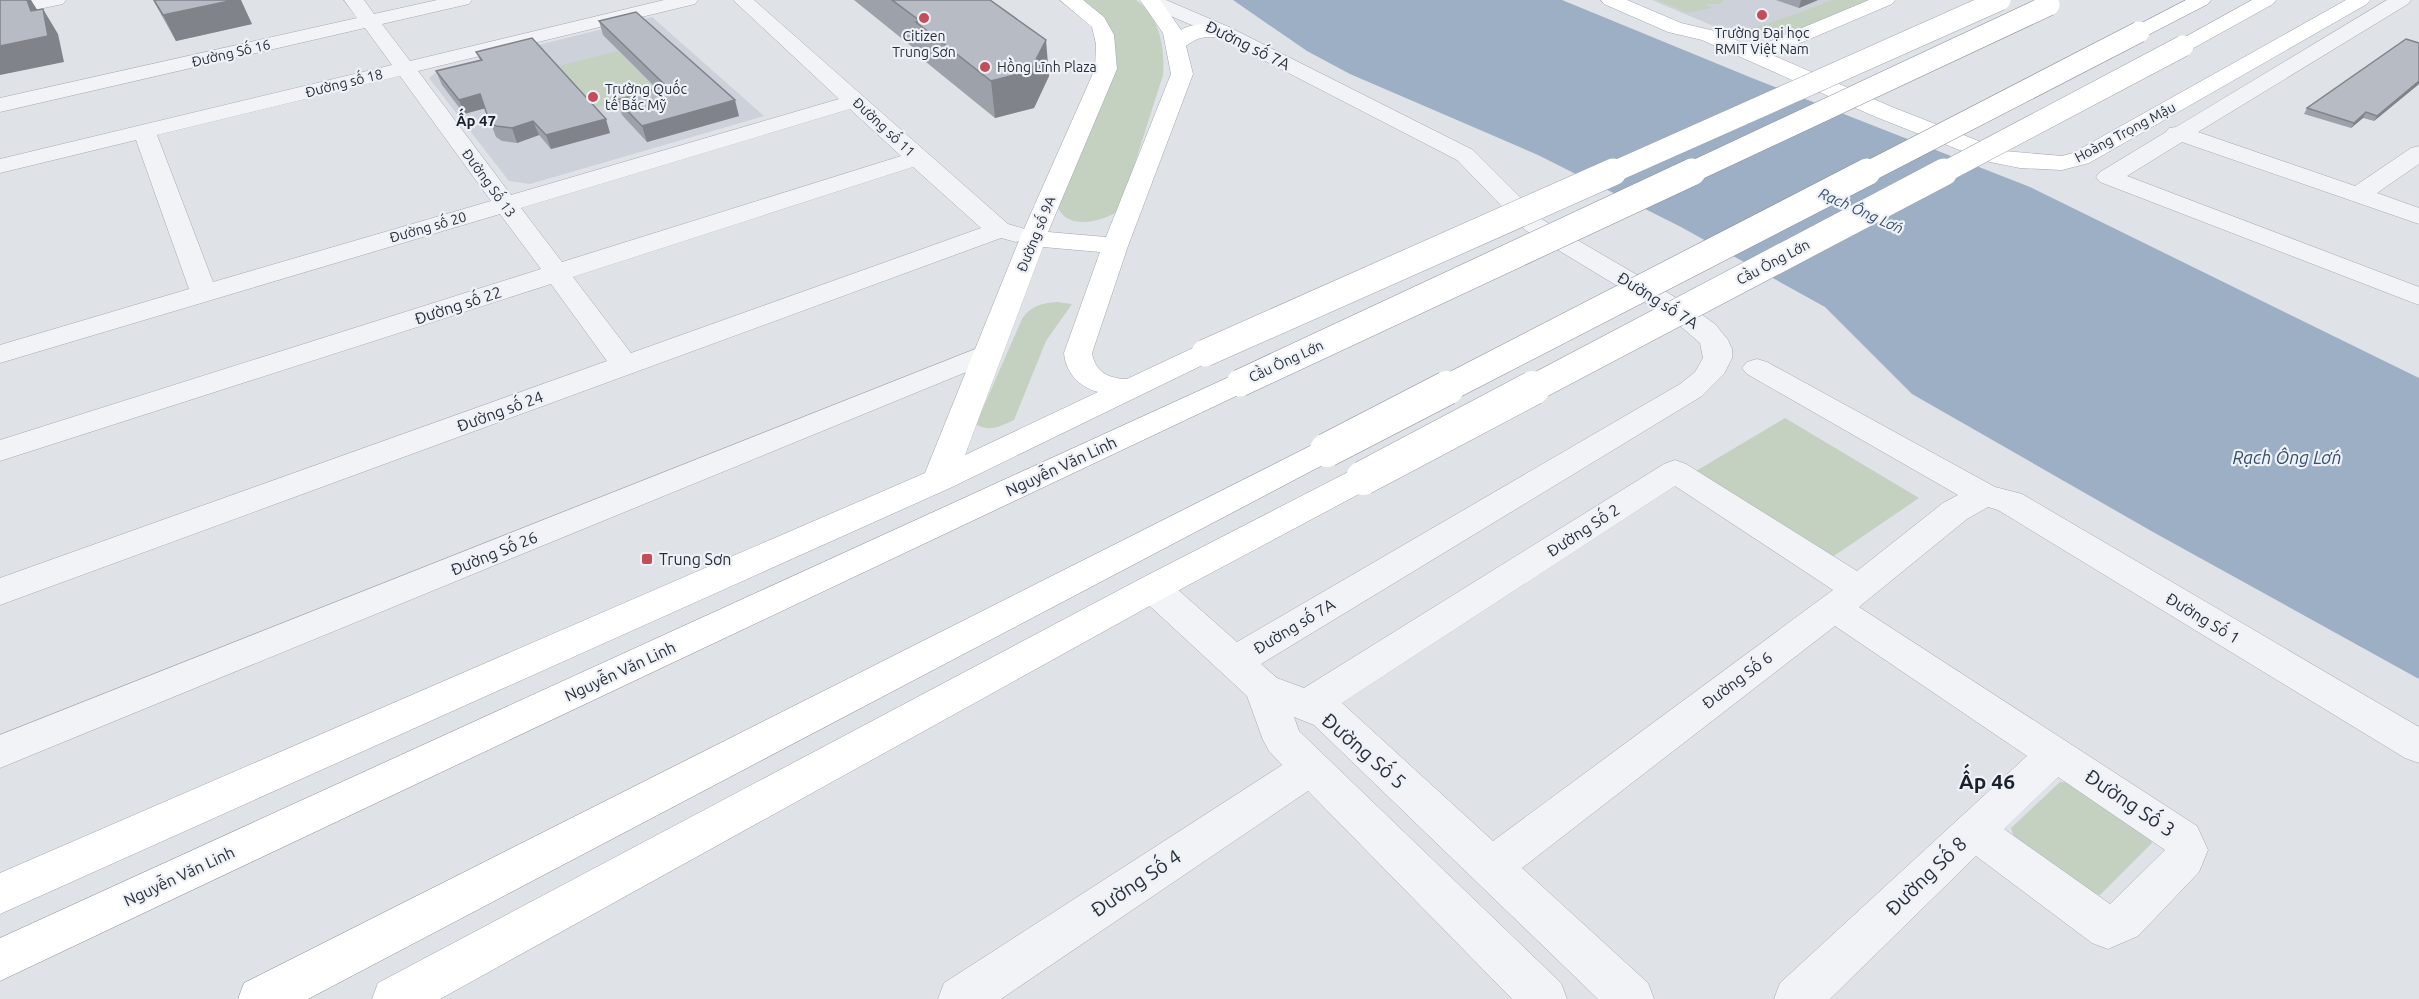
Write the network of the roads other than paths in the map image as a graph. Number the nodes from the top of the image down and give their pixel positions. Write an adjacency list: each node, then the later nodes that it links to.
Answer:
1 (56, 0): 17 (street)
2 (354, 0): 18 (street, Đường Số 13)
3 (462, 0): 18 (street, Đường Số 16)
4 (688, 0): 23 (street, Đường số 18)
5 (743, 0): 24 (street, Đường số 11)
6 (1070, 0): 35 (main road, Đường số 9A)
7 (1611, 0): 20 (main road, Hoàng Trọng Mậu)
8 (1636, 0): 20 (main road, Hoàng Trọng Mậu)
9 (1885, 0): 22 (main road)
10 (2000, 0): 45 (main road, bridge)
11 (2201, 0): 62 (main road, bridge)
12 (2266, 0): 49 (main road, Cầu Ông Lớn, bridge)
13 (2360, 0): 22 (main road, Hoàng Trọng Mậu)
14 (2401, 0): 27 (street)
15 (1151, 1): 19 (street, Đường số 7A); 21 (main road)
16 (2054, 2): 44 (main road, Cầu Ông Lớn, bridge)
17 (0, 11)
18 (370, 21): 23 (street, Đường Số 13); 25 (street, Đường Số 16)
19 (1222, 31): 21 (main road); 52 (street, Đường số 7A)
20 (1708, 35): 22 (main road, Hoàng Trọng Mậu)
21 (1175, 44): 36 (main road)
22 (1755, 55)
23 (405, 68): 26 (street, Đường số 18); 32 (street, Đường Số 13)
24 (855, 101): 29 (street, Đường số 11); 32 (street, Đường số 20)
25 (0, 105)
26 (144, 131): 30 (street, Đường số 18); 38 (street)
27 (2177, 133): 31 (street); 39 (street)
28 (2419, 153): 31 (street)
29 (917, 158): 34 (street, Đường số 11); 37 (street, Đường số 22)
30 (0, 166)
31 (2358, 195): 33 (street)
32 (506, 204): 37 (street, Đường Số 13); 38 (street, Đường số 20)
33 (2419, 216)
34 (999, 230): 35 (street, Đường số 11); 42 (street, Đường số 24)
35 (1033, 238): 36 (main road); 40 (main road, Đường số 9A)
36 (1115, 246): 45 (main road)
37 (555, 274): 42 (street, Đường Số 13); 46 (street, Đường số 22)
38 (204, 293): 41 (street, Đường số 20)
39 (2419, 297)
40 (988, 353): 47 (main road, Đường số 9A); 55 (street, Đường Số 26)
41 (0, 354)
42 (625, 365): 50 (street, Đường số 24)
43 (1757, 368): 48 (street, Đường Số 1)
44 (1240, 383): 61 (main road, Nguyễn Văn Linh)
45 (1130, 388): 47 (main road)
46 (0, 452)
47 (939, 480): 60 (main road)
48 (1984, 495): 51 (street, Đường Số 6); 54 (street, Đường Số 1)
49 (1153, 588): 52 (street, Đường Số 5); 63 (main road)
50 (0, 592)
51 (1846, 598): 53 (street, Đường Số 2); 56 (street, Đường Số 3); 59 (street, Đường Số 6)
52 (1248, 675): 53 (street, Đường Số 5); 57 (street, Đường Số 5)
53 (1307, 706): 59 (street, Đường Số 5)
54 (2419, 747)
55 (0, 752)
56 (2056, 753): 58 (street, Đường Số 8); 58 (street, Đường Số 3)
57 (1311, 767): 64 (street, Đường Số 4); 65 (street, Đường Số 5)
58 (1974, 831): 67 (street, Đường Số 8)
59 (1491, 867): 66 (street, Đường Số 5)
60 (0, 894)
61 (0, 960)
62 (261, 999)
63 (395, 999)
64 (961, 999)
65 (1544, 999)
66 (1631, 999)
67 (1797, 999)

